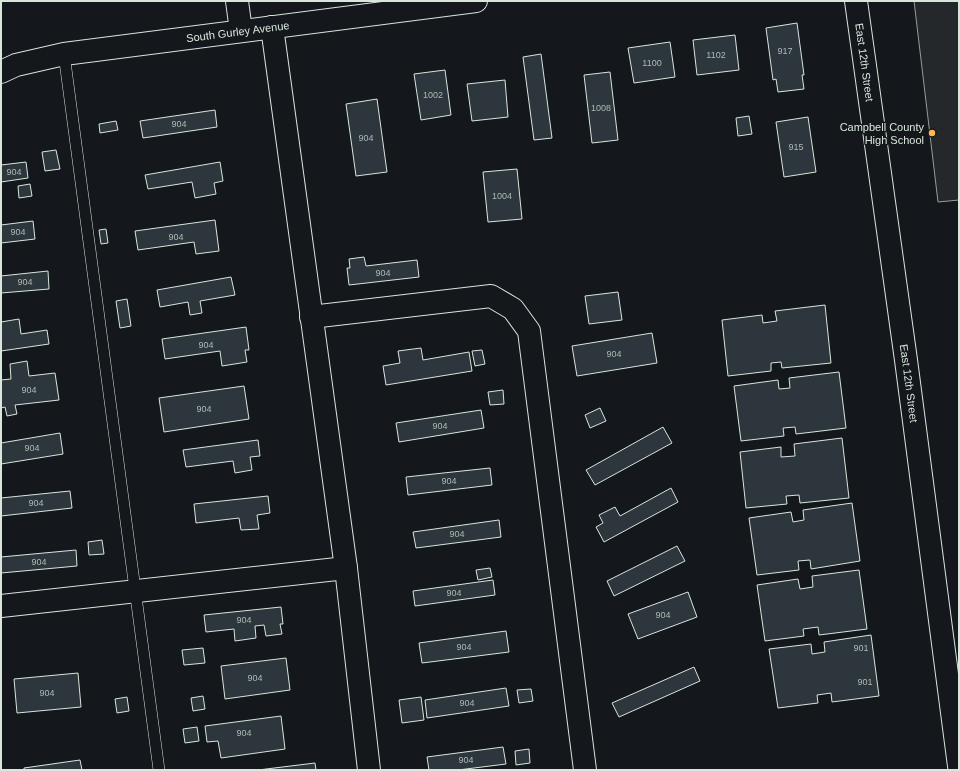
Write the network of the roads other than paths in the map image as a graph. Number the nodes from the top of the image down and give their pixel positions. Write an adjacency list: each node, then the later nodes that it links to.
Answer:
1 (237, 1): 5 (street)
2 (476, 1): 4 (street, South Gurley Avenue)
3 (856, 1): 12 (street, East 12th Street)
4 (272, 27): 5 (street, South Gurley Avenue); 8 (street)
5 (241, 31): 6 (street, South Gurley Avenue)
6 (64, 54): 7 (street, South Gurley Avenue); 10 (lane)
7 (1, 72)
8 (311, 317): 9 (street); 15 (street)
9 (346, 568): 10 (street); 14 (street)
10 (136, 591): 11 (street); 13 (lane)
11 (1, 606)
12 (958, 754)
13 (159, 770)
14 (369, 770)
15 (585, 770)

